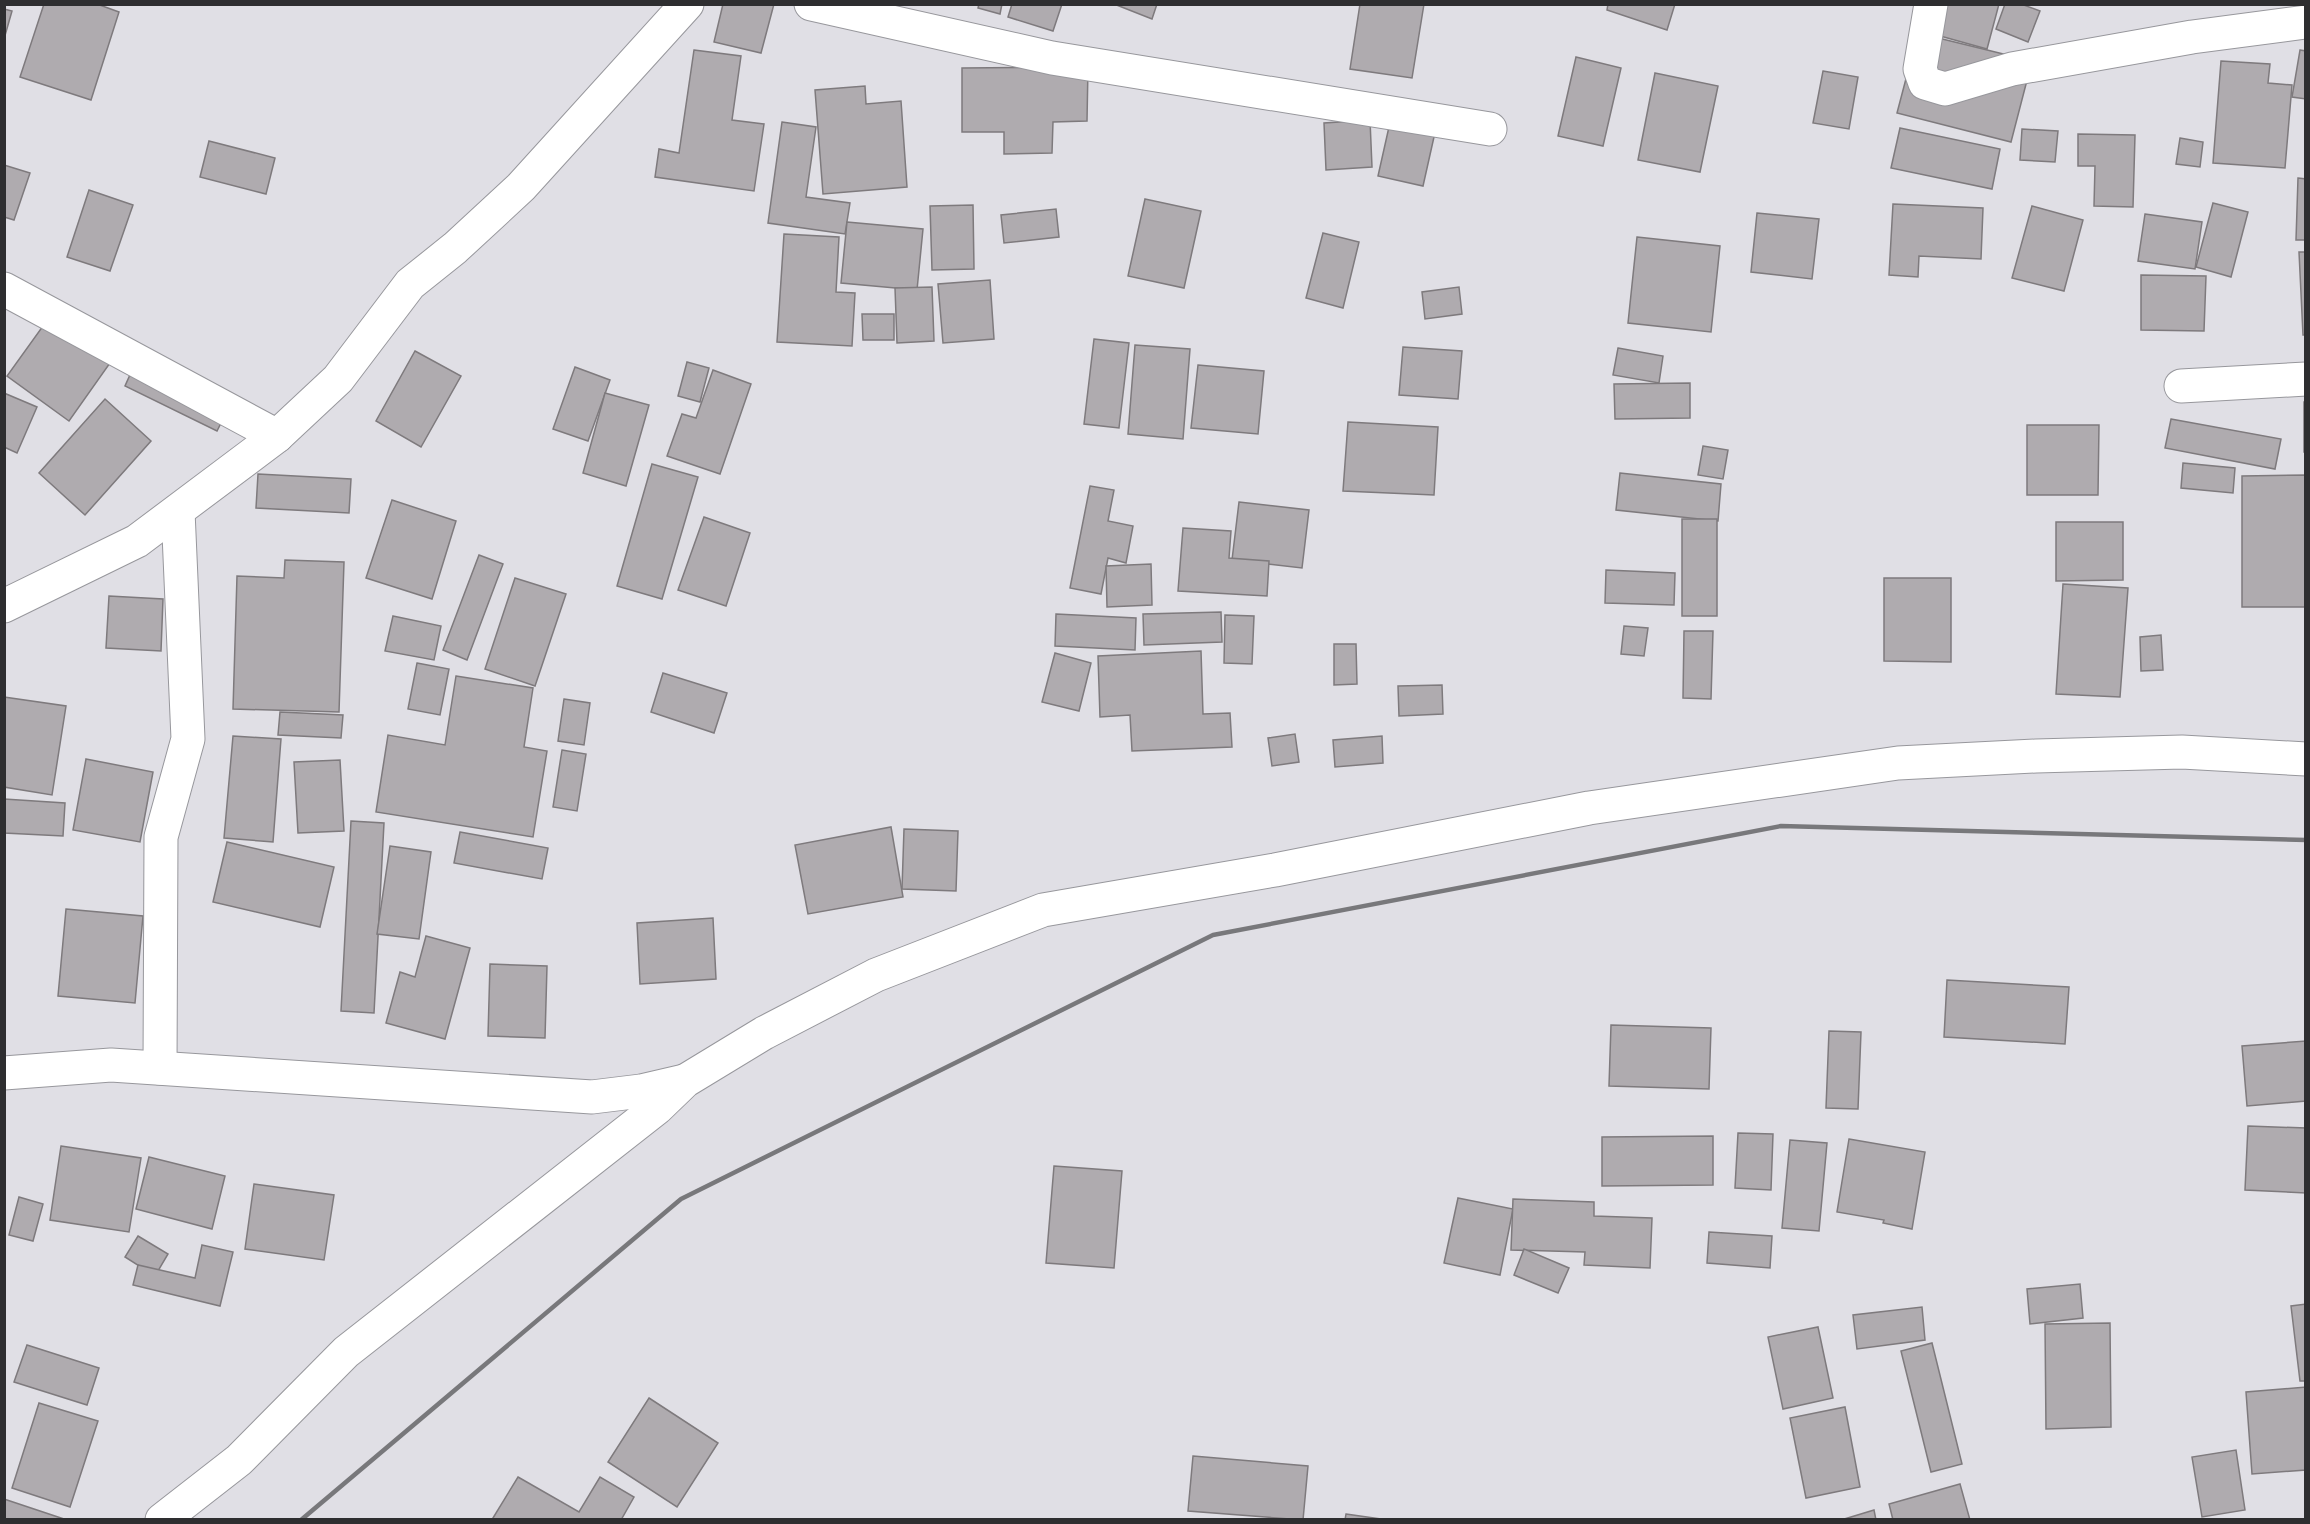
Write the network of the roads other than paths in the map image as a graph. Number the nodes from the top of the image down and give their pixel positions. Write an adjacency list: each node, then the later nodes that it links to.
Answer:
1 (687, 4): 9 (street)
2 (811, 4): 5 (street)
3 (1931, 4): 4 (street)
4 (2306, 22)
5 (1490, 129)
6 (4, 289): 9 (street)
7 (2306, 379): 8 (street)
8 (2181, 386)
9 (278, 436): 10 (street)
10 (178, 511): 11 (street); 13 (street)
11 (4, 606)
12 (2306, 759): 15 (street)
13 (160, 1068): 14 (street); 15 (street)
14 (4, 1073)
15 (685, 1081): 16 (street)
16 (162, 1520)

